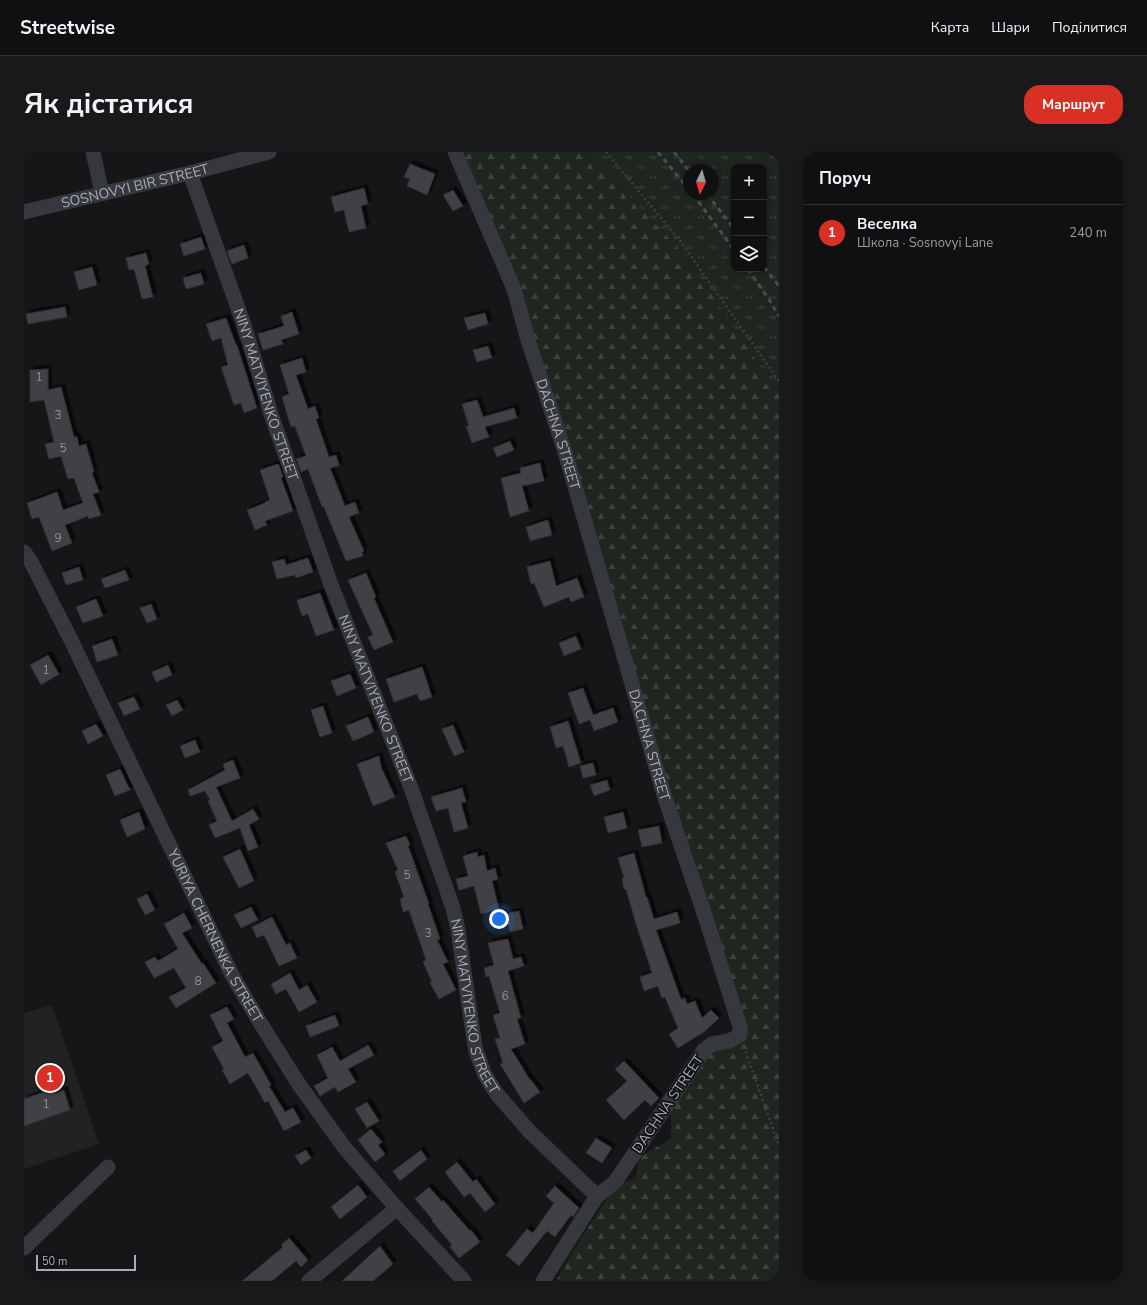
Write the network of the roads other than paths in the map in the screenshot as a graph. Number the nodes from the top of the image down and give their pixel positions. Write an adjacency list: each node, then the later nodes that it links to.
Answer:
1 (93, 152): 5 (street)
2 (268, 152): 4 (street, SOSNOVYI BIR STREET)
3 (455, 152): 9 (street, DACHNA STREET)
4 (190, 173): 5 (street, SOSNOVYI BIR STREET); 9 (street, NINY MATVIYENKO STREET)
5 (102, 193): 6 (street, SOSNOVYI BIR STREET)
6 (24, 212)
7 (24, 552): 10 (street, YURIYA CHERNENKA STREET)
8 (108, 1167): 11 (street)
9 (597, 1196): 14 (street, DACHNA STREET)
10 (397, 1208): 12 (street); 13 (street, YURIYA CHERNENKA STREET)
11 (24, 1248)
12 (309, 1281)
13 (464, 1281)
14 (543, 1281)

